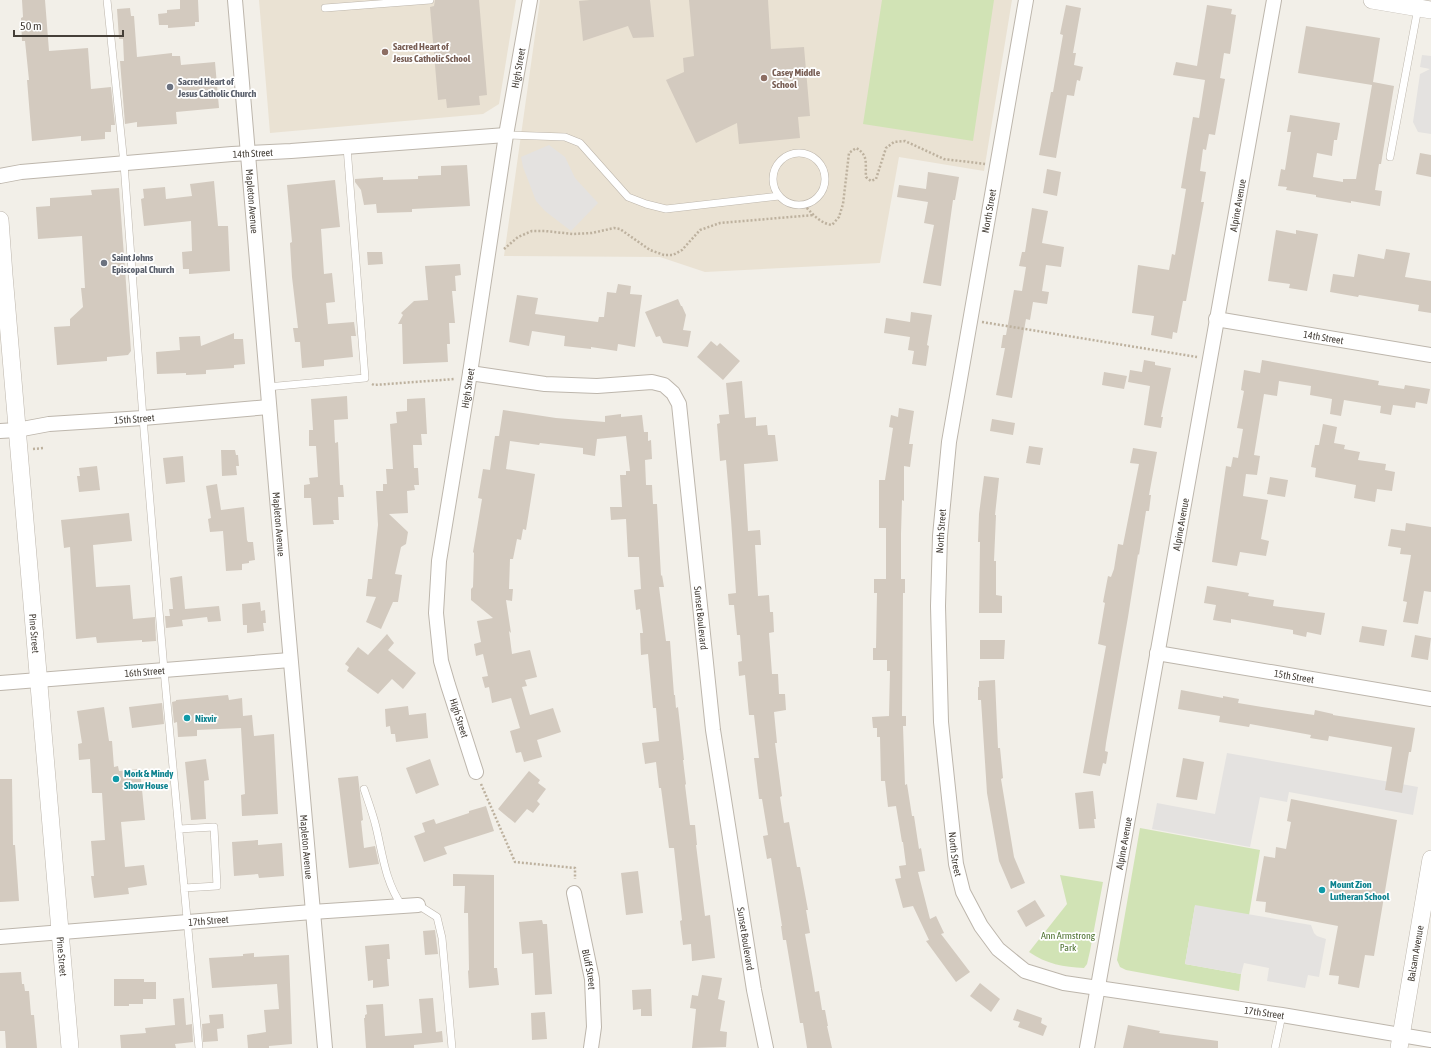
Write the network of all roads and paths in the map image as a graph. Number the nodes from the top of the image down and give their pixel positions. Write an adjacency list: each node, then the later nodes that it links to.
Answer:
1 (107, 0): 14 (lane)
2 (235, 0): 12 (street, Mapleton Avenue)
3 (430, 0): 8 (lane)
4 (530, 0): 10 (street, High Street)
5 (1026, 0): 15 (street, North Street)
6 (1274, 0): 22 (street, Alpine Avenue)
7 (1372, 0): 9 (street)
8 (325, 8)
9 (1424, 9): 13 (lane)
10 (506, 135): 11 (street, 14th Street); 17 (lane); 21 (street, High Street)
11 (347, 147): 12 (street, 14th Street); 26 (lane)
12 (248, 153): 14 (street, 14th Street); 28 (street, Mapleton Avenue)
13 (1390, 157)
14 (124, 164): 16 (street, 14th Street); 30 (lane)
15 (997, 165): 19 (path); 23 (street, North Street)
16 (0, 176)
17 (779, 196): 18 (lane); 18 (lane)
18 (804, 205): 19 (path)
19 (814, 215): 21 (path)
20 (0, 220): 31 (street, Pine Street)
21 (488, 255): 27 (street, High Street)
22 (1216, 319): 24 (street, 14th Street); 25 (street, Alpine Avenue)
23 (969, 320): 25 (path); 53 (street, North Street)
24 (1431, 355)
25 (1209, 359): 35 (street, Alpine Avenue)
26 (365, 378): 27 (path); 28 (lane)
27 (470, 378): 41 (street, High Street); 62 (street, Sunset Boulevard)
28 (267, 387): 29 (street, Mapleton Avenue)
29 (269, 407): 30 (street, 15th Street); 36 (street, Mapleton Avenue)
30 (142, 418): 31 (street, 15th Street); 37 (lane)
31 (17, 430): 32 (street, 15th Street); 38 (street, Pine Street)
32 (0, 431)
33 (44, 448): 34 (path)
34 (33, 449)
35 (1157, 653): 40 (street, 15th Street); 53 (street, Alpine Avenue)
36 (290, 660): 37 (street, 16th Street); 49 (street, Mapleton Avenue)
37 (164, 670): 38 (street, 16th Street); 43 (lane)
38 (40, 680): 39 (street, 16th Street); 51 (street, Pine Street)
39 (0, 683)
40 (1431, 699)
41 (476, 772): 46 (path)
42 (364, 789): 48 (lane)
43 (179, 830): 45 (lane); 45 (lane)
44 (1430, 865): 56 (street, Balsam Avenue)
45 (184, 888): 50 (lane)
46 (574, 892): 61 (street, Bluff Street)
47 (418, 905): 48 (street, 17th Street); 60 (lane)
48 (402, 906): 49 (street, 17th Street)
49 (312, 912): 50 (street, 17th Street); 59 (street, Mapleton Avenue)
50 (188, 922): 51 (street, 17th Street); 58 (lane)
51 (60, 932): 52 (street, 17th Street); 57 (street, Pine Street)
52 (0, 937)
53 (1097, 988): 54 (street, 17th Street); 63 (street, Alpine Avenue)
54 (1282, 1015): 56 (street, 17th Street); 64 (lane)
55 (1431, 1040): 56 (street, 17th Street)
56 (1400, 1041)
57 (70, 1048)
58 (200, 1048)
59 (325, 1048)
60 (452, 1048)
61 (591, 1048)
62 (766, 1048)
63 (1087, 1048)
64 (1276, 1048)

